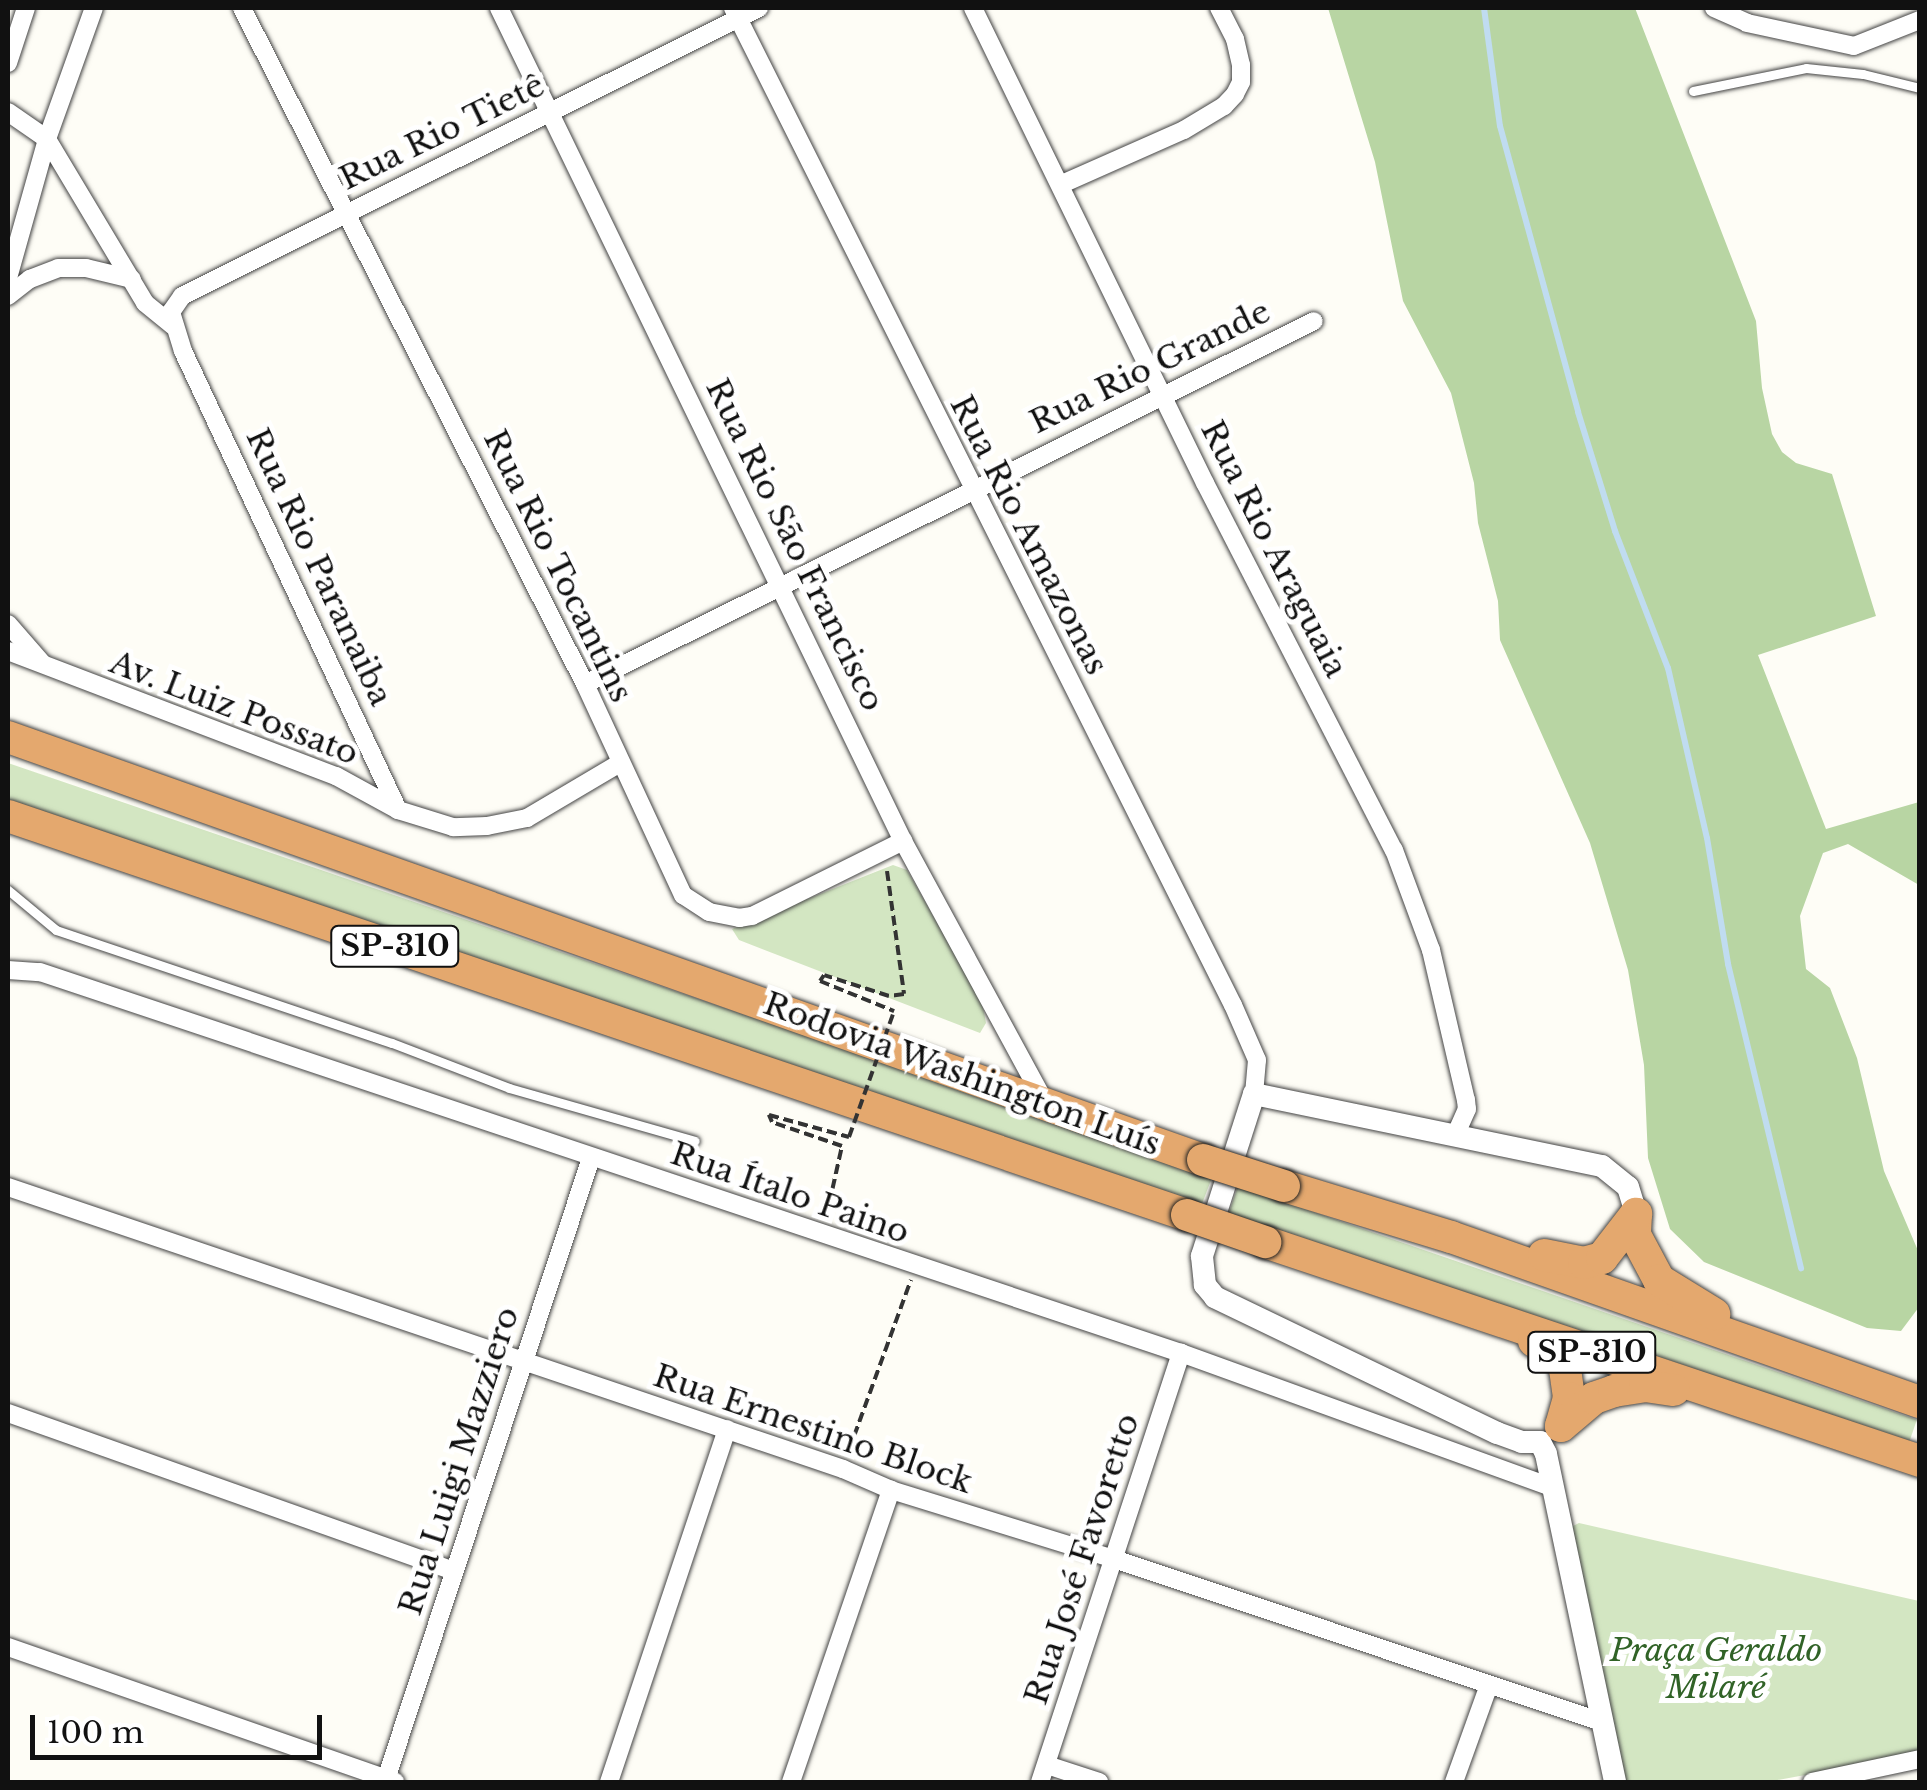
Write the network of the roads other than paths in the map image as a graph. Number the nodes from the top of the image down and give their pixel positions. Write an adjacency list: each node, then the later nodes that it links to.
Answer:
1 (26, 8): 11 (street)
2 (95, 8): 16 (street)
3 (242, 8): 18 (street, Rua Rio Tocantins)
4 (499, 8): 15 (street, Rua Rio São Francisco)
5 (759, 8): 9 (street, Rua Rio Tietê)
6 (972, 8): 17 (street, Rua Rio Araguaia)
7 (1219, 8): 17 (street)
8 (1714, 8): 10 (street)
9 (735, 13): 15 (street, Rua Rio Tietê); 25 (street, Rua Rio Amazonas)
10 (1920, 20)
11 (8, 63)
12 (1920, 88): 13 (lane)
13 (1694, 91)
14 (8, 112): 16 (street)
15 (551, 114): 18 (street, Rua Rio Tietê); 26 (street, Rua Rio São Francisco)
16 (47, 139): 19 (street); 20 (street, Rua Rio Paranaiba)
17 (1062, 184): 24 (street, Rua Rio Araguaia)
18 (347, 211): 23 (street, Rua Rio Tietê); 30 (street, Rua Rio Tocantins)
19 (8, 278)
20 (132, 279): 21 (street); 23 (street, Rua Rio Paranaiba)
21 (8, 296)
22 (1314, 320): 24 (street, Rua Rio Grande)
23 (173, 326): 33 (street, Rua Rio Paranaiba)
24 (1162, 394): 25 (street, Rua Rio Grande); 40 (street, Rua Rio Araguaia)
25 (972, 490): 26 (street, Rua Rio Grande); 38 (street, Rua Rio Amazonas)
26 (783, 588): 30 (street, Rua Rio Grande); 35 (street, Rua Rio São Francisco)
27 (8, 624): 29 (street)
28 (8, 652): 29 (street, Av. Luiz Possato)
29 (45, 668): 33 (street, Av. Luiz Possato)
30 (585, 684): 32 (street, Rua Rio Tocantins)
31 (8, 737): 39 (highway, Rodovia Washington Luís / SP-310)
32 (620, 762): 33 (street); 35 (street, Rua Rio Tocantins)
33 (398, 810)
34 (8, 816): 46 (highway, Rodovia Washington Luís / SP-310, bridge)
35 (904, 842): 39 (street, Rua Rio São Francisco)
36 (8, 890): 41 (lane)
37 (8, 970): 42 (street, Rua Ítalo Paino)
38 (1254, 1094): 40 (street); 54 (street)
39 (1046, 1104): 45 (highway, Rodovia Washington Luís / SP-310, bridge)
40 (1456, 1134): 44 (street)
41 (695, 1141)
42 (590, 1158): 47 (street, Rua Ítalo Paino); 49 (street, Rua Luigi Mazziero)
43 (8, 1187): 49 (street, Rua Ernestino Block)
44 (1636, 1214): 45 (highway); 48 (highway)
45 (1450, 1238): 48 (highway, Rodovia Washington Luís / SP-310)
46 (1432, 1299): 52 (highway, Rodovia Washington Luís / SP-310); 54 (highway)
47 (1181, 1353): 56 (street, Rua Ítalo Paino); 58 (street, Rua José Favoretto)
48 (1791, 1359): 50 (highway, Rodovia Washington Luís / SP-310)
49 (523, 1364): 53 (street, Rua Ernestino Block); 59 (street, Rua Luigi Mazziero)
50 (1920, 1402)
51 (8, 1412): 59 (street)
52 (1791, 1417): 54 (highway); 55 (highway, Rodovia Washington Luís / SP-310)
53 (727, 1429): 57 (street, Rua Ernestino Block); 66 (street)
54 (1550, 1434): 56 (street)
55 (1920, 1461)
56 (1551, 1486): 62 (street)
57 (891, 1490): 58 (street, Rua Ernestino Block); 67 (street)
58 (1112, 1558): 61 (street, Rua Ernestino Block); 64 (street, Rua José Favoretto)
59 (454, 1571): 65 (street, Rua Luigi Mazziero)
60 (8, 1647): 65 (street)
61 (1490, 1685): 62 (street, Rua Ernestino Block); 69 (street)
62 (1602, 1722): 70 (street)
63 (1920, 1759): 71 (street)
64 (1044, 1774): 68 (street)
65 (389, 1782)
66 (609, 1782)
67 (791, 1782)
68 (1099, 1782)
69 (1454, 1782)
70 (1615, 1782)
71 (1812, 1782)

